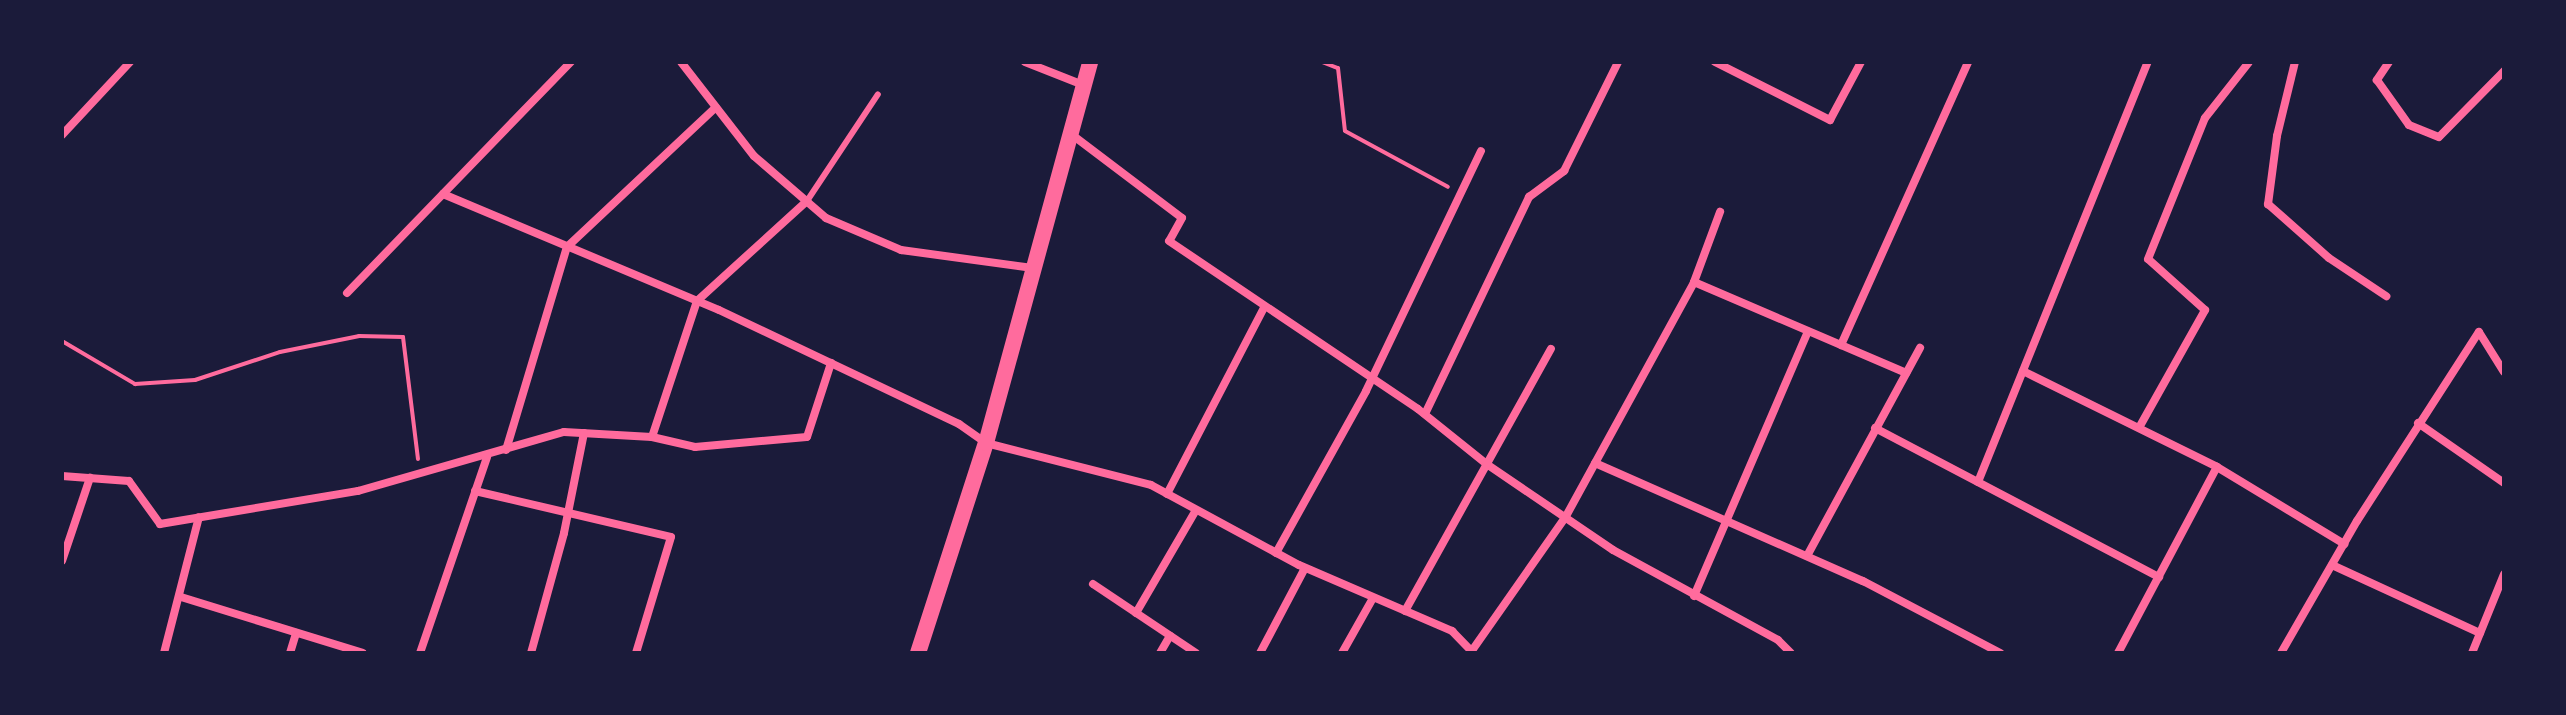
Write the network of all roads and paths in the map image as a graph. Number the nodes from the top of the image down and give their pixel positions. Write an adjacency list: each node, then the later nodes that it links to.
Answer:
1 (130, 62): 20 (street)
2 (571, 62): 22 (street)
3 (681, 62): 18 (street)
4 (1025, 62): 16 (street)
5 (1090, 62): 16 (main road)
6 (1322, 62): 23 (path)
7 (1618, 62): 43 (street)
8 (1715, 62): 9 (street)
9 (1861, 62)
10 (1968, 62): 35 (street)
11 (2148, 62): 39 (street)
12 (2249, 62): 45 (street)
13 (2295, 62): 30 (street)
14 (2389, 62): 15 (street)
15 (2504, 71)
16 (1084, 85): 19 (main road)
17 (878, 94): 24 (lane)
18 (716, 107): 24 (street); 26 (street)
19 (1071, 133): 27 (main road); 32 (street)
20 (62, 135)
21 (1481, 151): 23 (street)
22 (443, 194): 26 (street); 29 (street)
23 (1460, 194): 42 (street)
24 (807, 201): 27 (street); 31 (street)
25 (1720, 212): 28 (street)
26 (567, 247): 31 (street); 50 (street)
27 (1034, 269): 49 (main road)
28 (1694, 282): 33 (street); 52 (street)
29 (347, 293)
30 (2386, 296)
31 (697, 301): 38 (street); 48 (street)
32 (1264, 308): 42 (street); 61 (street)
33 (1808, 331): 35 (street); 66 (street)
34 (62, 341): 55 (path)
35 (1841, 345): 41 (street)
36 (1920, 348): 41 (street)
37 (1551, 349): 53 (street)
38 (831, 363): 48 (street); 49 (street)
39 (2023, 371): 45 (street); 58 (street)
40 (2504, 372): 44 (street)
41 (1906, 373): 46 (street)
42 (1372, 378): 43 (street); 68 (street)
43 (1425, 414): 53 (street)
44 (2418, 423): 59 (street); 67 (street)
45 (2140, 426): 54 (street)
46 (1875, 428): 58 (street); 69 (street)
47 (584, 433): 48 (street); 50 (street); 63 (street)
48 (652, 437)
49 (986, 443): 61 (street); 91 (main road)
50 (506, 450): 51 (street)
51 (487, 457): 55 (street); 60 (street)
52 (1595, 463): 65 (street); 66 (street)
53 (1488, 465): 65 (street); 79 (street)
54 (2217, 467): 67 (street); 74 (street)
55 (420, 474): 64 (street)
56 (62, 476): 57 (street)
57 (90, 478): 64 (street); 70 (street)
58 (1978, 482): 74 (street)
59 (2504, 483)
60 (475, 491): 63 (street); 88 (street)
61 (1167, 494): 62 (street)
62 (1196, 510): 68 (street); 80 (street)
63 (568, 513): 89 (street); 90 (street)
64 (199, 517): 77 (street)
65 (1565, 518): 76 (street); 84 (street)
66 (1725, 519): 69 (street); 76 (street)
67 (2344, 544): 71 (street)
68 (1276, 553): 72 (street)
69 (1807, 556): 97 (street)
70 (62, 561)
71 (2332, 565): 82 (street); 99 (street)
72 (1305, 568): 78 (street); 94 (street)
73 (2504, 574): 82 (street)
74 (2159, 577): 98 (street)
75 (1093, 584): 80 (street)
76 (1694, 596): 96 (street)
77 (181, 597): 81 (street); 85 (street)
78 (1373, 598): 79 (street); 95 (street)
79 (1405, 611): 84 (street)
80 (1136, 613): 83 (street)
81 (296, 633): 86 (street); 87 (street)
82 (2480, 633): 100 (street)
83 (1170, 636): 92 (street); 93 (street)
84 (1472, 652)
85 (164, 653)
86 (290, 653)
87 (363, 653)
88 (420, 653)
89 (531, 653)
90 (636, 653)
91 (918, 653)
92 (1160, 653)
93 (1196, 653)
94 (1260, 653)
95 (1342, 653)
96 (1791, 653)
97 (2000, 653)
98 (2118, 653)
99 (2281, 653)
100 (2472, 653)

